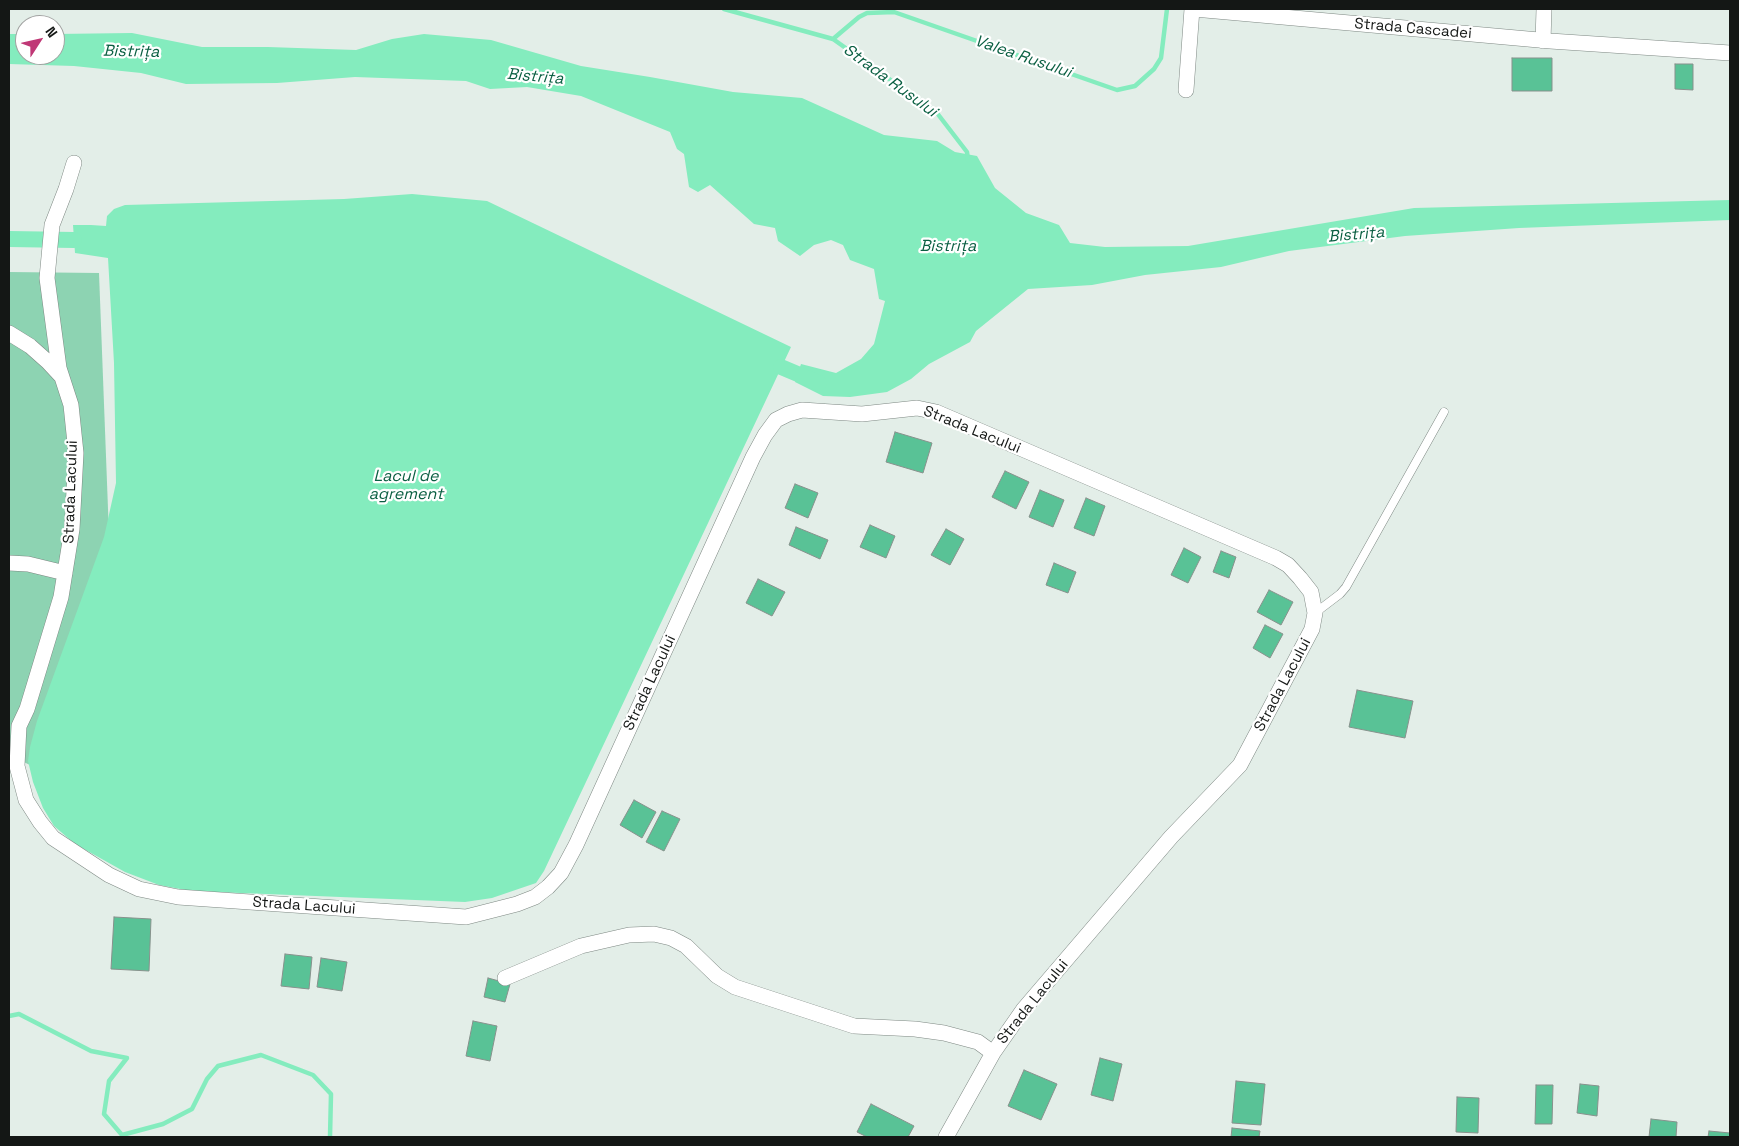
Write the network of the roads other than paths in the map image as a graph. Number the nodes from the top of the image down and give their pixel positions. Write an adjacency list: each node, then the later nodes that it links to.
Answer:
1 (1193, 9): 3 (street, Strada Cascadei); 5 (street, Strada Cascadei)
2 (1544, 9): 3 (street)
3 (1543, 41): 4 (street, Strada Cascadei)
4 (1730, 53)
5 (1186, 90)
6 (74, 163): 8 (street, Strada Lacului)
7 (9, 333): 8 (street)
8 (62, 377): 13 (street, Strada Lacului)
9 (1444, 412): 14 (lane)
10 (9, 554): 12 (street)
11 (9, 563): 12 (street)
12 (28, 564): 13 (street)
13 (65, 574): 14 (street, Strada Lacului)
14 (1315, 613): 16 (street, Strada Lacului)
15 (505, 978): 16 (street, Strada Lacului)
16 (993, 1053): 17 (street, Strada Lacului)
17 (946, 1137)

